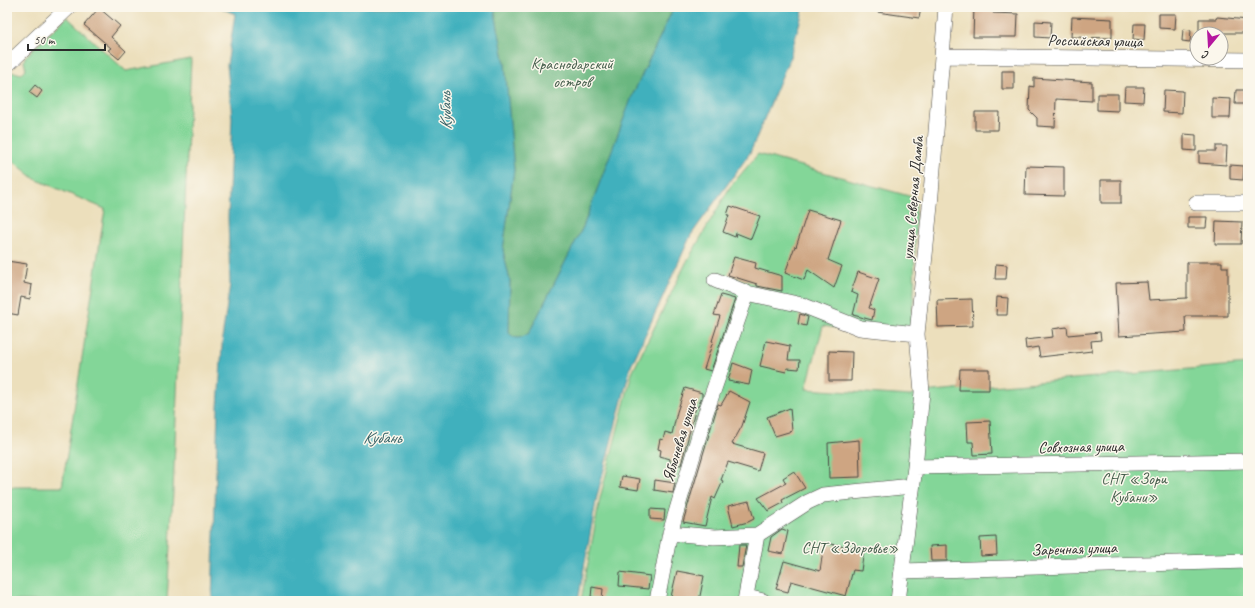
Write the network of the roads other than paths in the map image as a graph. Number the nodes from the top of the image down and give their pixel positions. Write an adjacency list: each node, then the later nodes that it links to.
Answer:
1 (69, 7): 5 (street)
2 (946, 7): 3 (street, улица Северная Дамба)
3 (942, 56): 4 (street, Российская улица); 10 (street, улица Северная Дамба)
4 (1248, 60)
5 (7, 65)
6 (1196, 203): 7 (street)
7 (1248, 203)
8 (715, 280): 9 (street)
9 (747, 293): 10 (street); 14 (street, Яблоневая улица)
10 (917, 334): 12 (street, улица Северная Дамба)
11 (1248, 461): 12 (street, Совхозная улица)
12 (915, 467): 13 (street, улица Северная Дамба)
13 (912, 486): 15 (street); 17 (street, улица Северная Дамба)
14 (670, 533): 15 (street); 19 (street, Яблоневая улица)
15 (756, 535): 18 (street)
16 (1248, 561): 17 (street, Заречная улица)
17 (902, 571): 21 (street, улица Северная Дамба)
18 (746, 599): 20 (street)
19 (657, 601)
20 (762, 601)
21 (898, 601)

